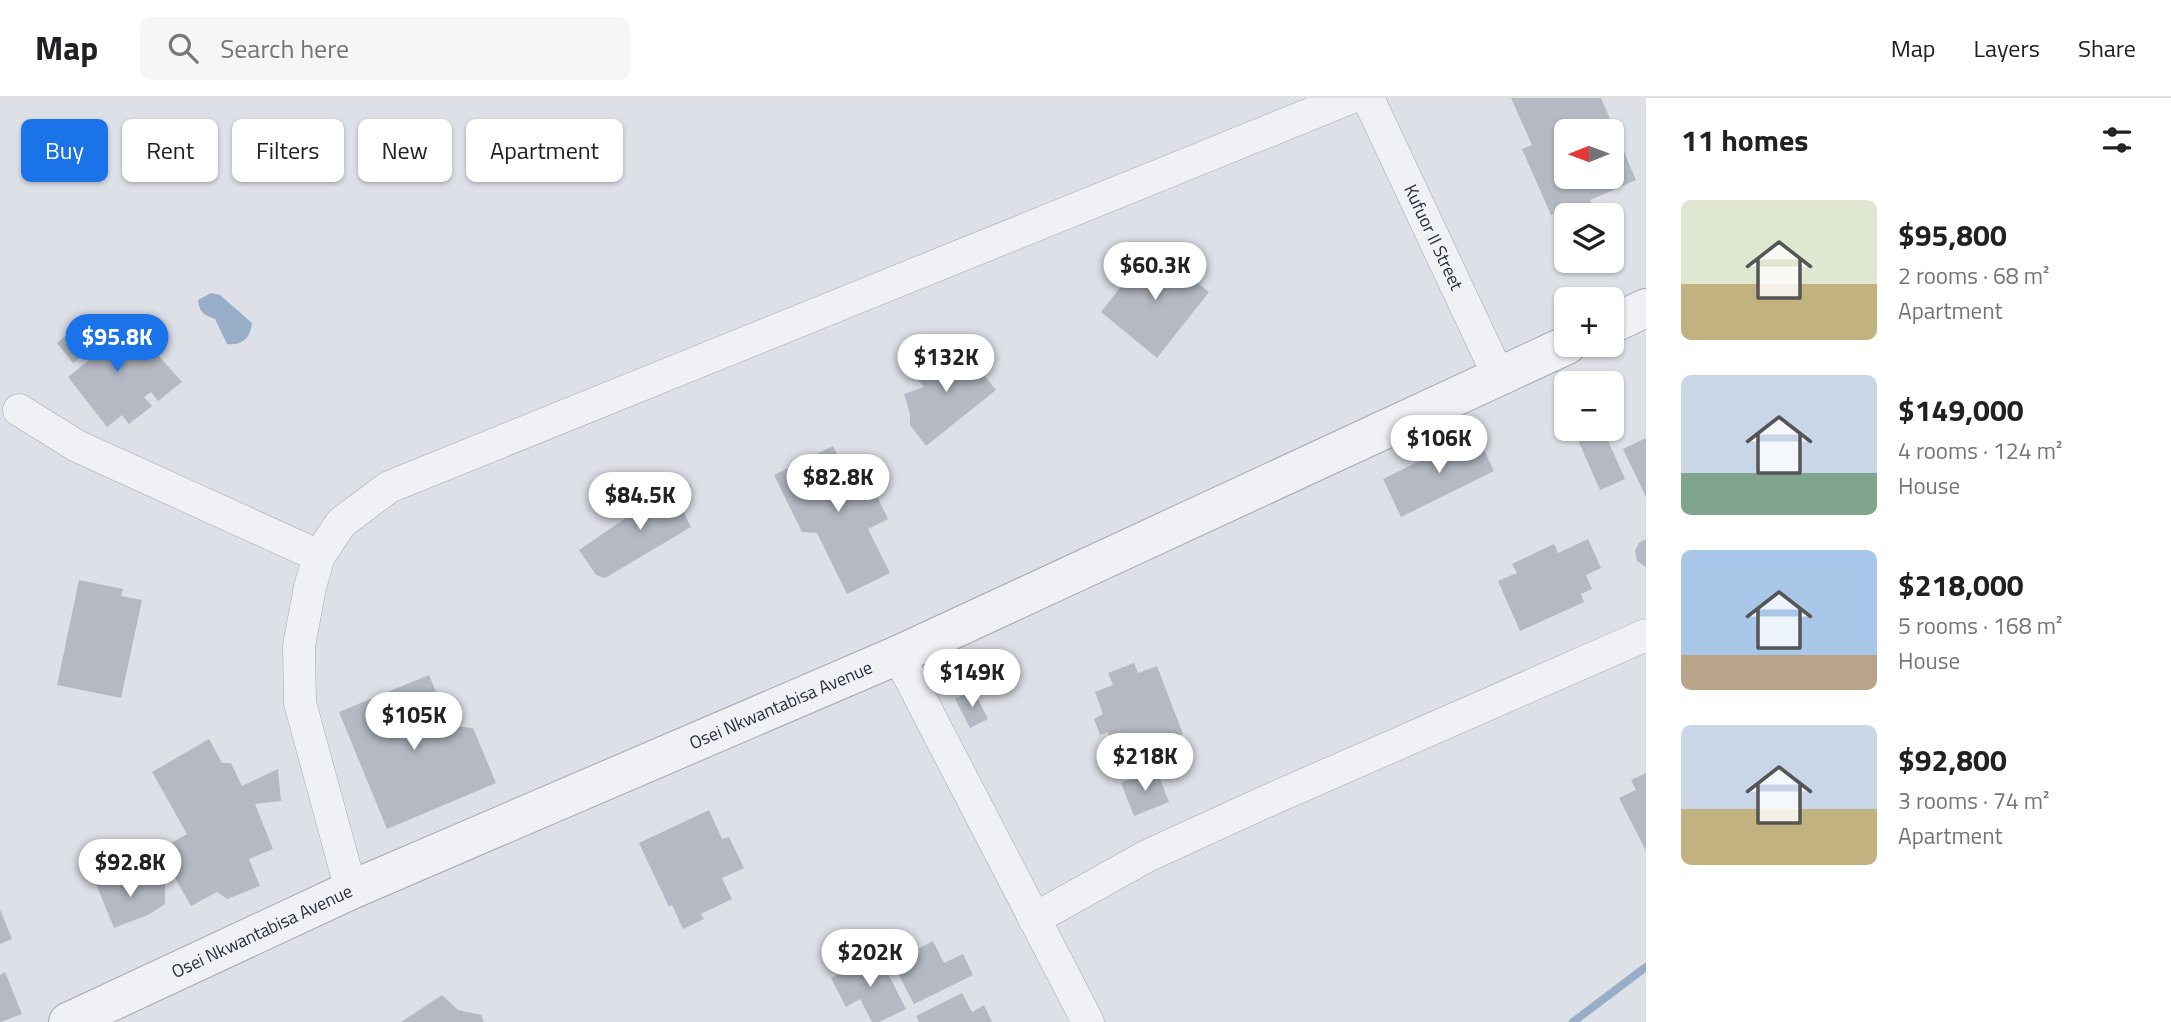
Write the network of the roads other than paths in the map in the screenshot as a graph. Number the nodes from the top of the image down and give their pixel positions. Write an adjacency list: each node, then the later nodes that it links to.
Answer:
1 (1350, 98): 8 (street)
2 (1368, 98): 6 (street, Kufuor II Street)
3 (1646, 308): 4 (street)
4 (1624, 318)
5 (1554, 351): 6 (street, Osei Nkwantabisa Avenue)
6 (1499, 377): 10 (street, Osei Nkwantabisa Avenue)
7 (19, 410): 8 (street)
8 (319, 556): 11 (street)
9 (1646, 635): 12 (street)
10 (898, 655): 11 (street, Osei Nkwantabisa Avenue); 12 (street)
11 (351, 890): 13 (street, Osei Nkwantabisa Avenue)
12 (1034, 919): 14 (street)
13 (68, 1022)
14 (1088, 1022)

